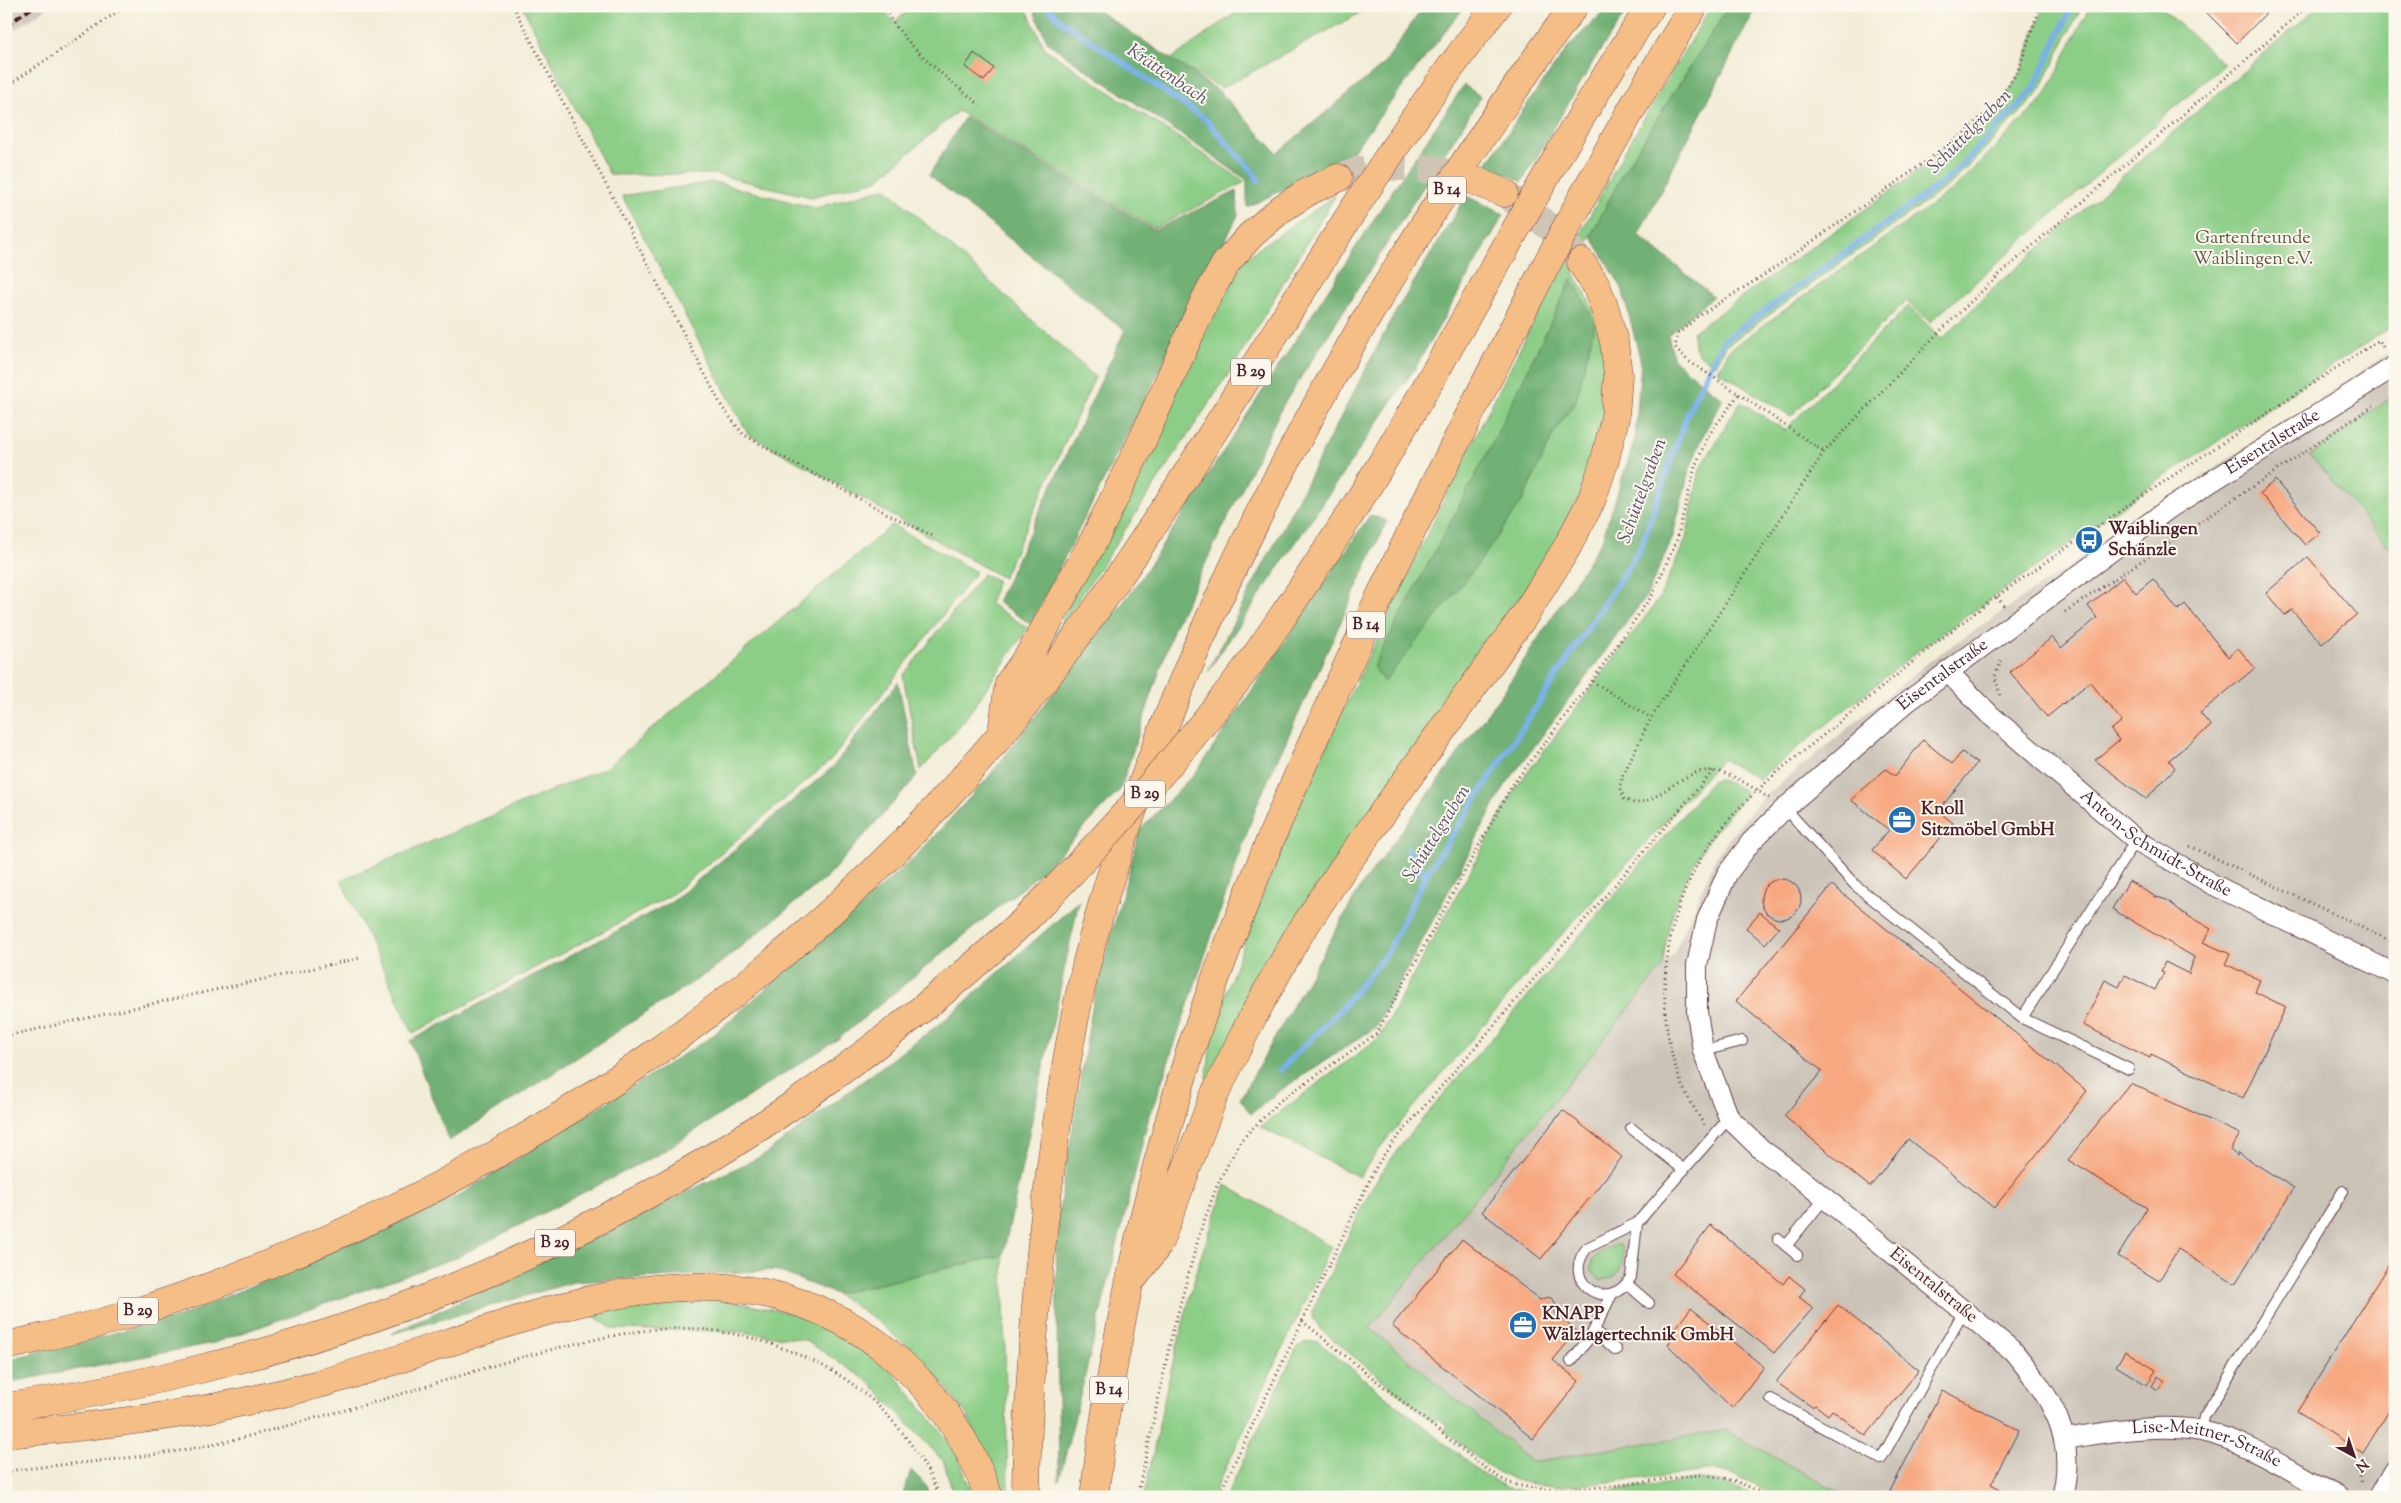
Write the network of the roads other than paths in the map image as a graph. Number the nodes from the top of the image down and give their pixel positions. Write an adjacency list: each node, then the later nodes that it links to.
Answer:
1 (1497, 6): 11 (highway, B 29)
2 (1574, 6): 42 (highway, B 14)
3 (1651, 6): 36 (highway, B 29, bridge)
4 (1694, 6): 26 (highway, B 14)
5 (1338, 178): 11 (highway)
6 (1473, 180): 7 (highway)
7 (1504, 193)
8 (1581, 262): 26 (highway)
9 (2392, 362): 10 (street, Eisentalstraße)
10 (1947, 671): 12 (street, Eisentalstraße); 13 (street, Anton-Schmidt-Straße)
11 (1001, 735): 32 (highway, B 29)
12 (1785, 808): 15 (lane); 17 (street, Eisentalstraße)
13 (2136, 840): 14 (street, Anton-Schmidt-Straße); 15 (lane)
14 (2395, 974)
15 (2022, 1018): 18 (lane)
16 (1742, 1041): 17 (lane)
17 (1703, 1051): 19 (street, Eisentalstraße)
18 (2128, 1069)
19 (1728, 1118): 21 (lane); 23 (street, Eisentalstraße)
20 (1630, 1128): 21 (lane)
21 (1684, 1170): 24 (lane)
22 (2343, 1191): 37 (lane)
23 (1825, 1198): 25 (lane); 30 (street, Eisentalstraße)
24 (1638, 1223): 27 (lane); 28 (lane)
25 (1797, 1255)
26 (1128, 1284): 43 (highway, B 14)
27 (1627, 1284): 28 (lane); 29 (lane)
28 (1612, 1294): 31 (lane)
29 (1648, 1303)
30 (1964, 1311): 35 (lane); 39 (street, Eisentalstraße)
31 (1594, 1330): 33 (lane); 34 (lane)
32 (6, 1346)
33 (1616, 1350)
34 (1571, 1361)
35 (1771, 1400)
36 (6, 1407)
37 (2201, 1431): 39 (street, Lise-Meitner-Straße); 45 (street, Lise-Meitner-Straße)
38 (6, 1434): 41 (highway)
39 (2065, 1439): 44 (street, Eisentalstraße)
40 (2395, 1470): 46 (street)
41 (989, 1497)
42 (1026, 1497)
43 (1094, 1497)
44 (2062, 1497)
45 (2338, 1497)
46 (2379, 1497)

